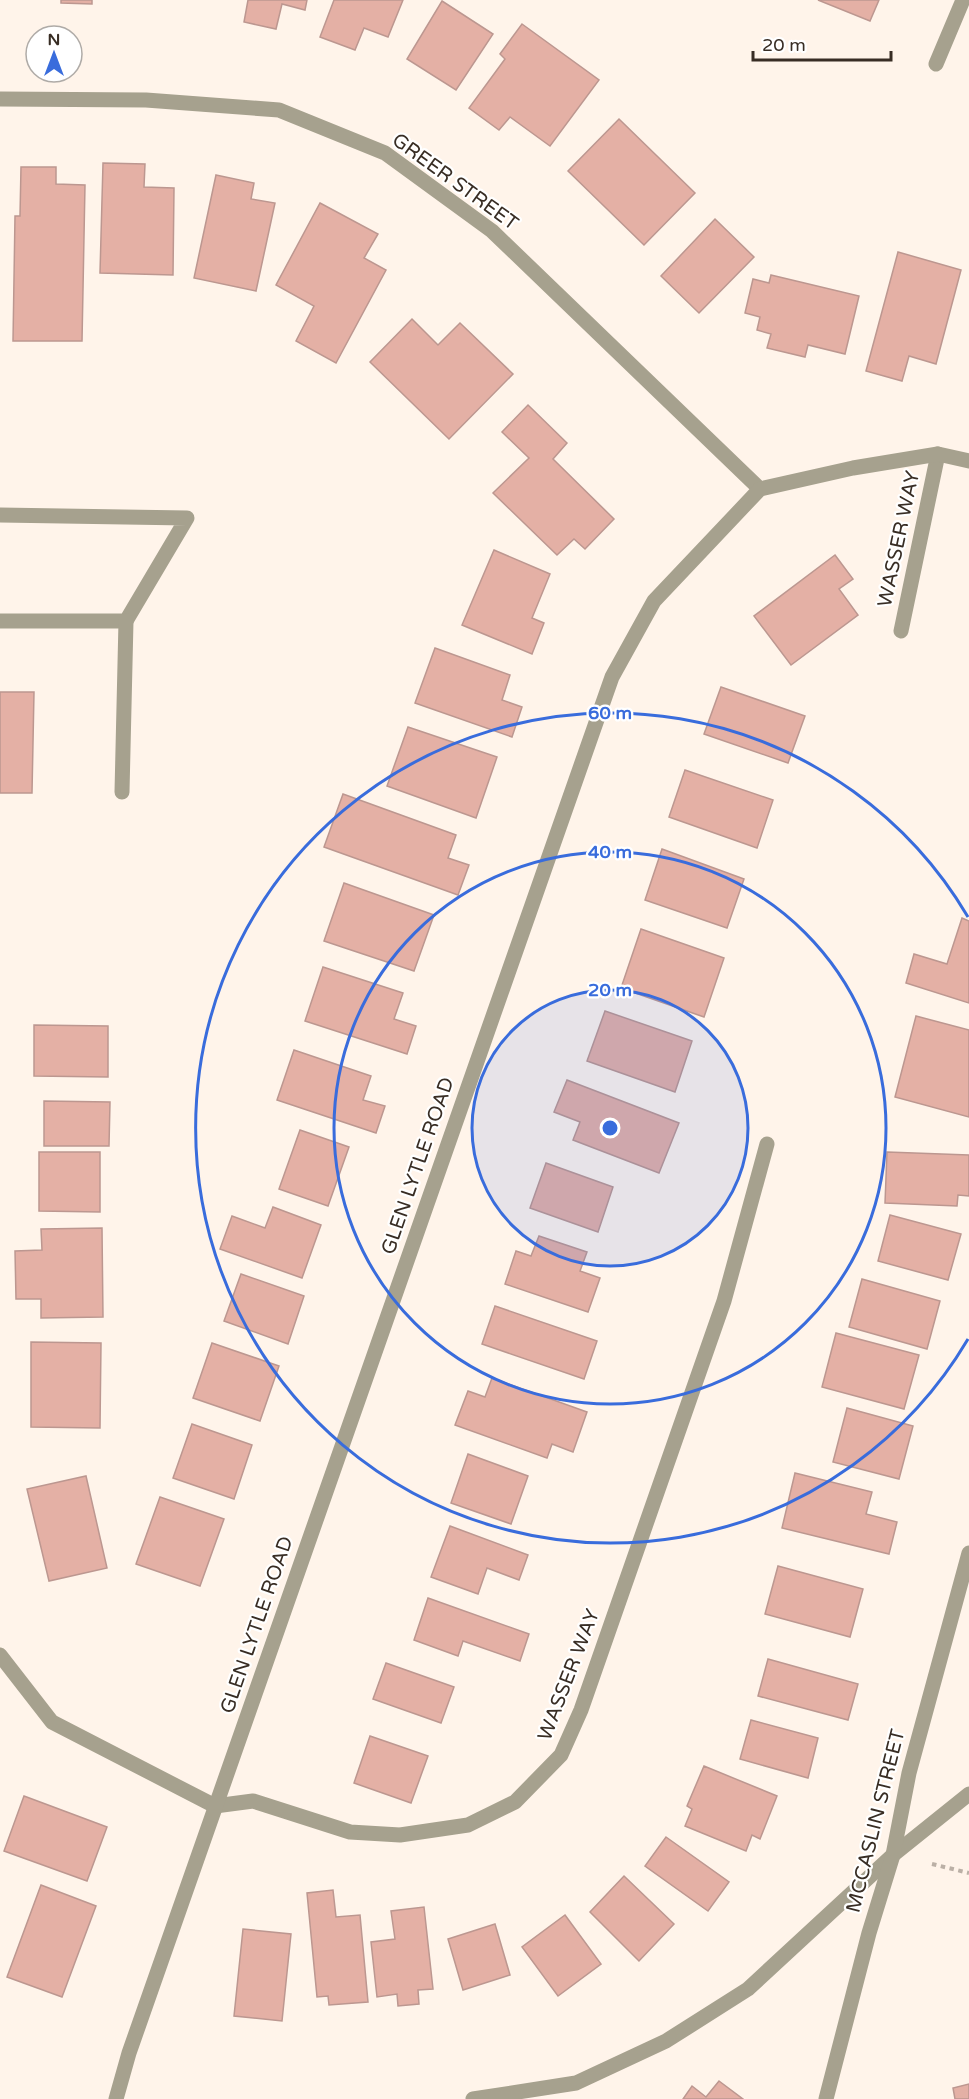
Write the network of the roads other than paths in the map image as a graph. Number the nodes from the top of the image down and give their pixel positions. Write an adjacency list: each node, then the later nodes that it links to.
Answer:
1 (963, 0): 2 (street)
2 (936, 64)
3 (0, 99): 6 (street, GREER STREET)
4 (938, 454): 5 (street); 6 (street); 10 (street, WASSER WAY)
5 (969, 461)
6 (760, 489): 16 (street, GLEN LYTLE ROAD)
7 (0, 514): 9 (street)
8 (0, 621): 9 (street)
9 (126, 621): 11 (street)
10 (901, 632)
11 (122, 792)
12 (767, 1144): 16 (street, WASSER WAY)
13 (969, 1553): 17 (street, MCCASLIN STREET)
14 (0, 1654): 16 (street)
15 (969, 1794): 17 (street)
16 (215, 1806): 18 (street, GLEN LYTLE ROAD)
17 (893, 1855): 19 (street); 20 (street, MCCASLIN STREET)
18 (116, 2099)
19 (473, 2099)
20 (826, 2099)

